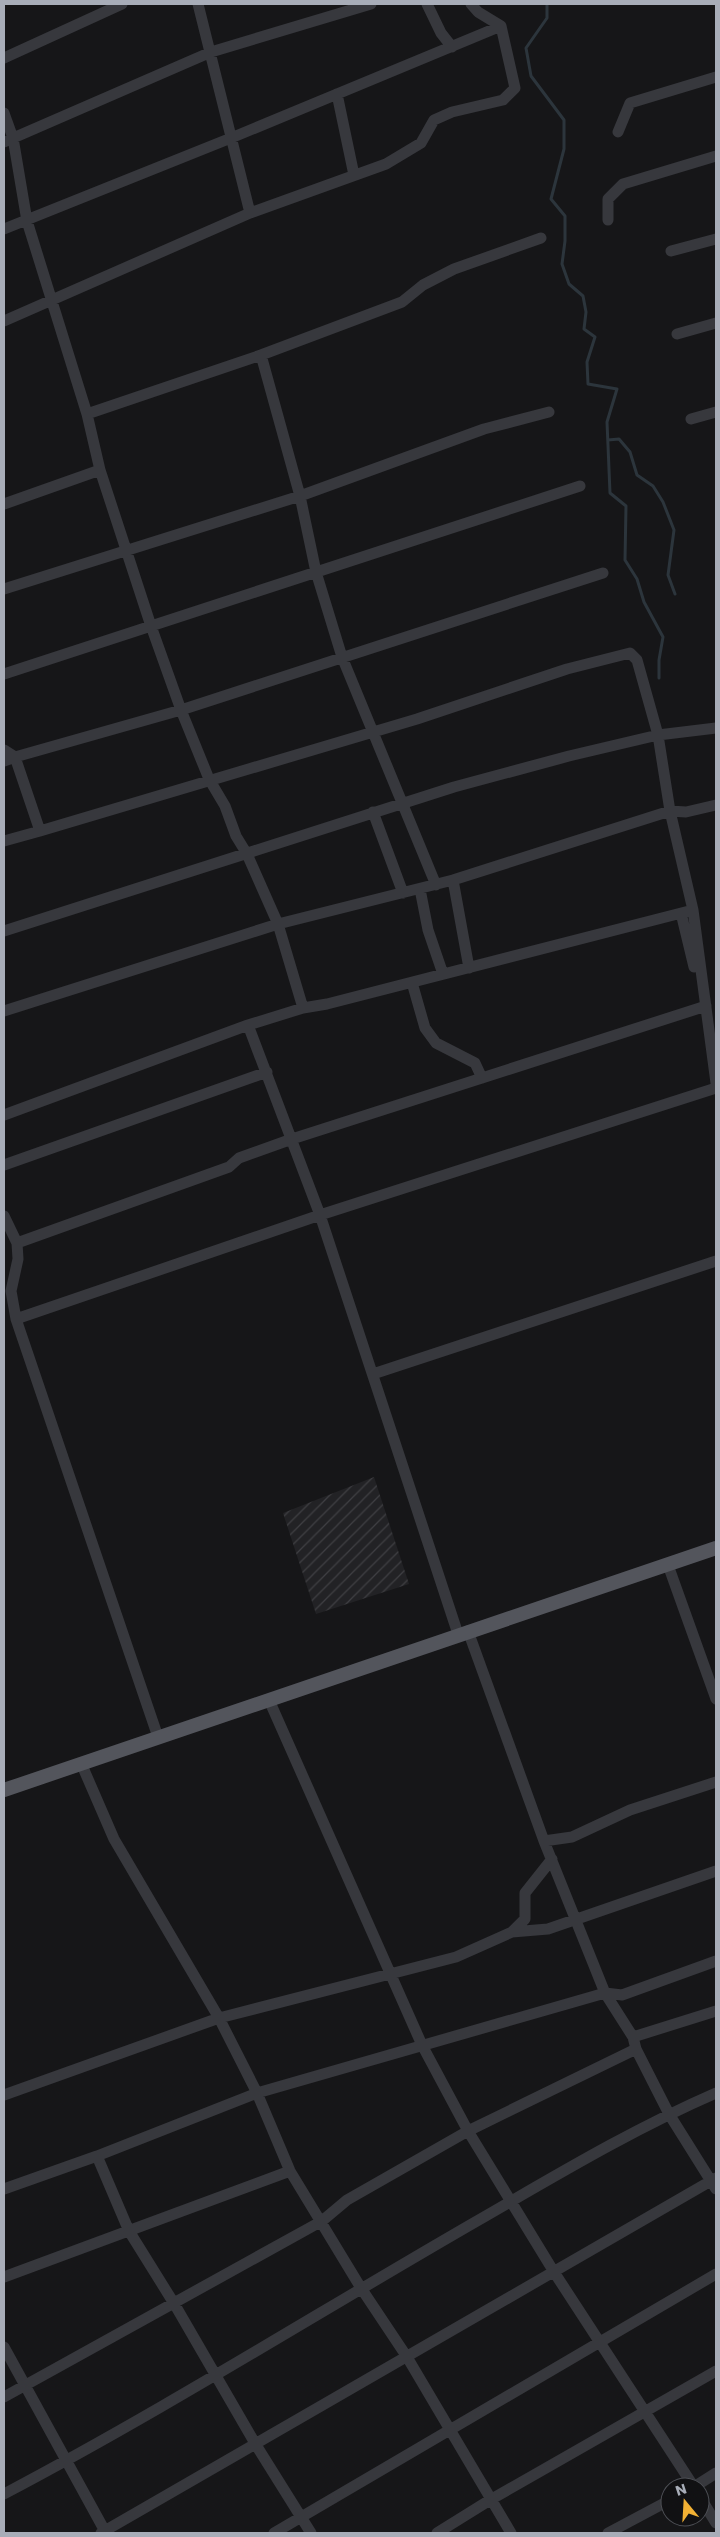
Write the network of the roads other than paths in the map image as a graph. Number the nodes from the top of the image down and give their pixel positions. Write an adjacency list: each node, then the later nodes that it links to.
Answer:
1 (122, 4): 9 (street)
2 (198, 4): 8 (street)
3 (371, 4): 8 (street)
4 (427, 4): 7 (street)
5 (472, 4): 6 (street)
6 (501, 26): 7 (street); 17 (street)
7 (452, 47): 11 (street)
8 (210, 52): 14 (street); 15 (street)
9 (4, 58)
10 (716, 76): 13 (street)
11 (337, 94): 14 (street); 17 (street)
12 (4, 113): 15 (street)
13 (618, 132)
14 (231, 138): 18 (street); 20 (street)
15 (8, 140): 20 (street)
16 (716, 156): 19 (street)
17 (354, 175): 18 (street)
18 (250, 213): 25 (street)
19 (608, 220)
20 (27, 221): 21 (street); 25 (street)
21 (4, 229)
22 (540, 238): 29 (street)
23 (716, 239): 24 (street)
24 (671, 251)
25 (54, 300): 26 (street); 32 (street)
26 (4, 321)
27 (716, 323): 28 (street)
28 (677, 334)
29 (261, 355): 32 (street); 36 (street)
30 (549, 412): 36 (street)
31 (716, 412): 33 (street)
32 (87, 414): 34 (street)
33 (691, 419)
34 (100, 470): 37 (street); 38 (street)
35 (580, 486): 39 (street)
36 (300, 496): 38 (street); 39 (street)
37 (4, 504)
38 (126, 550): 41 (street); 42 (street)
39 (316, 572): 42 (street); 43 (street)
40 (603, 573): 43 (street)
41 (4, 589)
42 (151, 626): 44 (street); 45 (street)
43 (342, 657): 45 (street); 47 (street)
44 (4, 674)
45 (181, 710): 50 (street); 52 (street)
46 (716, 728): 48 (street)
47 (373, 733): 48 (street); 52 (street); 53 (street)
48 (658, 735): 53 (street); 55 (street)
49 (4, 750): 50 (street)
50 (15, 756): 51 (street); 57 (street)
51 (4, 761)
52 (208, 779): 57 (street); 59 (street)
53 (403, 803): 56 (street); 61 (street)
54 (716, 805): 55 (street)
55 (670, 811): 60 (street); 64 (street)
56 (373, 812): 59 (street); 63 (street)
57 (40, 830): 58 (street)
58 (4, 841)
59 (247, 854): 66 (street); 67 (street)
60 (453, 880): 61 (street); 68 (street)
61 (436, 885): 62 (street)
62 (420, 889): 63 (street); 69 (street)
63 (403, 893): 66 (street)
64 (693, 910): 65 (street); 71 (street)
65 (681, 913): 68 (street); 71 (street)
66 (278, 924): 72 (street); 73 (street)
67 (4, 931)
68 (469, 968): 69 (street)
69 (443, 974): 72 (street)
70 (413, 986): 77 (street)
71 (703, 1007): 75 (street); 77 (street)
72 (303, 1008): 74 (street)
73 (4, 1011)
74 (248, 1025): 76 (street); 80 (street)
75 (714, 1056): 78 (street)
76 (267, 1072): 81 (street); 82 (street)
77 (482, 1078): 81 (street)
78 (716, 1083)
79 (716, 1088): 83 (street)
80 (4, 1115)
81 (292, 1139): 83 (street); 85 (street)
82 (4, 1165)
83 (320, 1215): 88 (street); 89 (street)
84 (4, 1216): 85 (street)
85 (17, 1243): 87 (street)
86 (716, 1261): 89 (street)
87 (9, 1275): 88 (street)
88 (16, 1319): 95 (street)
89 (373, 1374): 92 (street)
90 (716, 1548): 91 (main road)
91 (668, 1565): 92 (main road); 93 (street)
92 (463, 1633): 94 (main road); 99 (street)
93 (716, 1698)
94 (269, 1700): 95 (main road); 105 (street)
95 (158, 1737): 96 (main road)
96 (81, 1763): 98 (main road); 108 (street)
97 (716, 1782): 99 (street)
98 (4, 1790)
99 (544, 1841): 100 (street)
100 (552, 1859): 102 (street); 103 (street)
101 (716, 1871): 102 (street)
102 (576, 1920): 103 (street); 106 (street)
103 (512, 1932): 105 (street)
104 (716, 1961): 106 (street)
105 (391, 1974): 108 (street); 110 (street)
106 (605, 1993): 109 (street); 110 (street)
107 (716, 2011): 109 (street)
108 (219, 2018): 112 (street); 114 (street)
109 (633, 2037): 111 (street)
110 (422, 2045): 112 (street); 116 (street)
111 (636, 2049): 115 (street); 116 (street)
112 (257, 2093): 117 (street); 118 (street)
113 (716, 2093): 115 (street)
114 (4, 2095)
115 (669, 2114): 119 (street); 121 (street)
116 (468, 2131): 121 (street); 122 (street)
117 (97, 2156): 120 (street); 123 (street)
118 (290, 2171): 122 (street); 123 (street)
119 (714, 2183): 124 (street)
120 (4, 2189)
121 (511, 2201): 124 (street); 127 (street)
122 (322, 2222): 127 (street); 128 (street)
123 (129, 2231): 126 (street); 128 (street)
124 (554, 2272): 129 (street); 131 (street)
125 (716, 2274): 129 (street)
126 (4, 2278)
127 (361, 2288): 131 (street); 133 (street)
128 (175, 2304): 133 (street); 134 (street)
129 (601, 2343): 136 (street); 137 (street)
130 (4, 2347): 134 (street)
131 (407, 2357): 137 (street); 138 (street)
132 (716, 2370): 136 (street)
133 (215, 2376): 138 (street); 139 (street)
134 (26, 2385): 135 (street); 139 (street)
135 (4, 2397)
136 (644, 2411): 140 (street); 142 (street)
137 (450, 2430): 142 (street); 144 (street)
138 (256, 2445): 144 (street); 145 (street)
139 (66, 2461): 141 (street); 145 (street)
140 (687, 2477)
141 (4, 2494)
142 (490, 2500): 148 (street); 149 (street)
143 (660, 2505): 150 (street)
144 (301, 2517): 146 (street); 147 (street)
145 (104, 2532)
146 (274, 2533)
147 (311, 2533)
148 (438, 2533)
149 (511, 2533)
150 (608, 2533)

